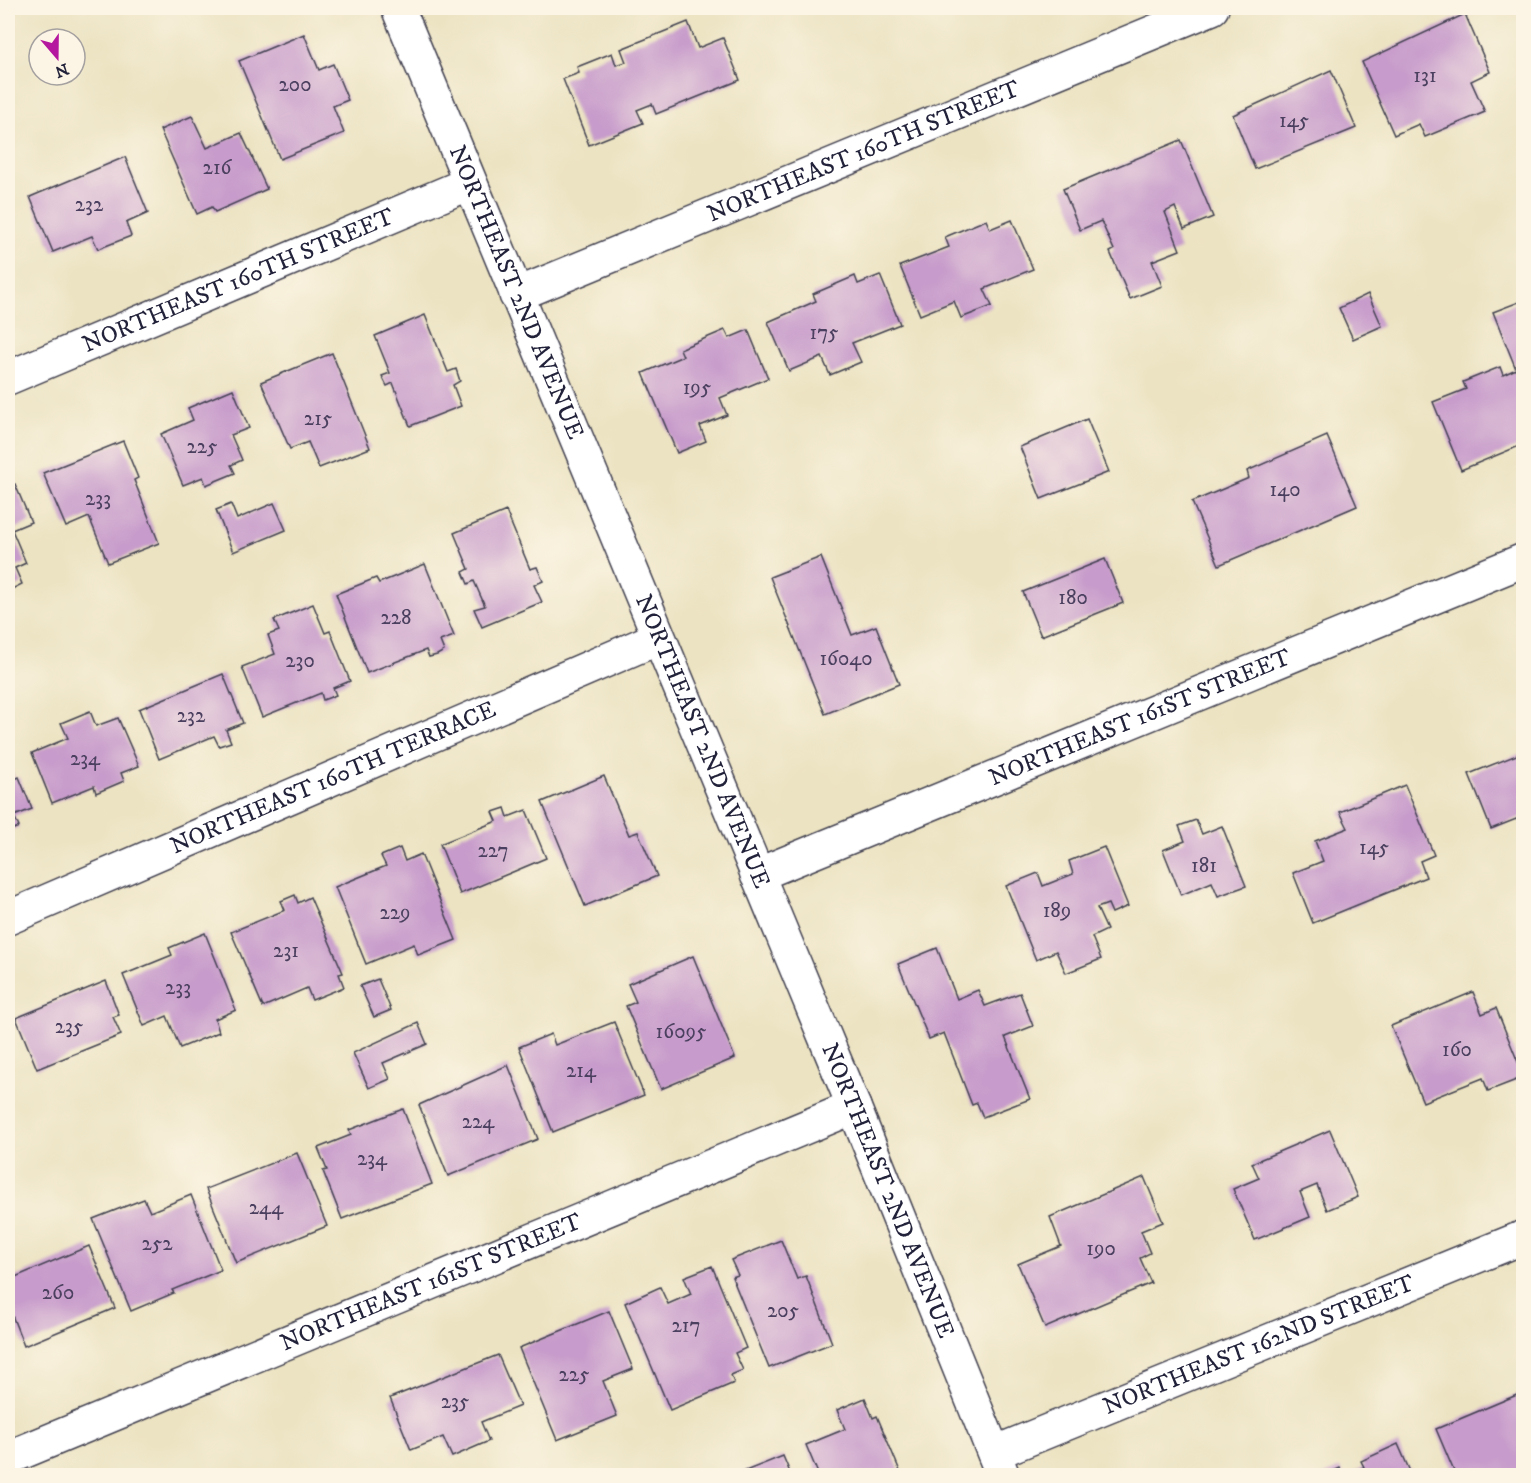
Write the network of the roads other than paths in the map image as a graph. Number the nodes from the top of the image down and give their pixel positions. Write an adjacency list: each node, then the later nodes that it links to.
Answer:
1 (398, 8): 3 (street, NORTHEAST 2ND AVENUE)
2 (1212, 8): 4 (street, NORTHEAST 160TH STREET)
3 (470, 183): 4 (street, NORTHEAST 2ND AVENUE); 5 (street, NORTHEAST 160TH STREET)
4 (516, 295): 7 (street, NORTHEAST 2ND AVENUE)
5 (8, 378)
6 (1524, 560): 8 (street, NORTHEAST 161ST STREET)
7 (658, 638): 8 (street, NORTHEAST 2ND AVENUE); 9 (street, NORTHEAST 160TH TERRACE)
8 (757, 875): 10 (street, NORTHEAST 2ND AVENUE)
9 (8, 918)
10 (854, 1107): 12 (street, NORTHEAST 161ST STREET); 13 (street, NORTHEAST 2ND AVENUE)
11 (1524, 1237): 13 (street, NORTHEAST 162ND STREET)
12 (8, 1458)
13 (998, 1464)

